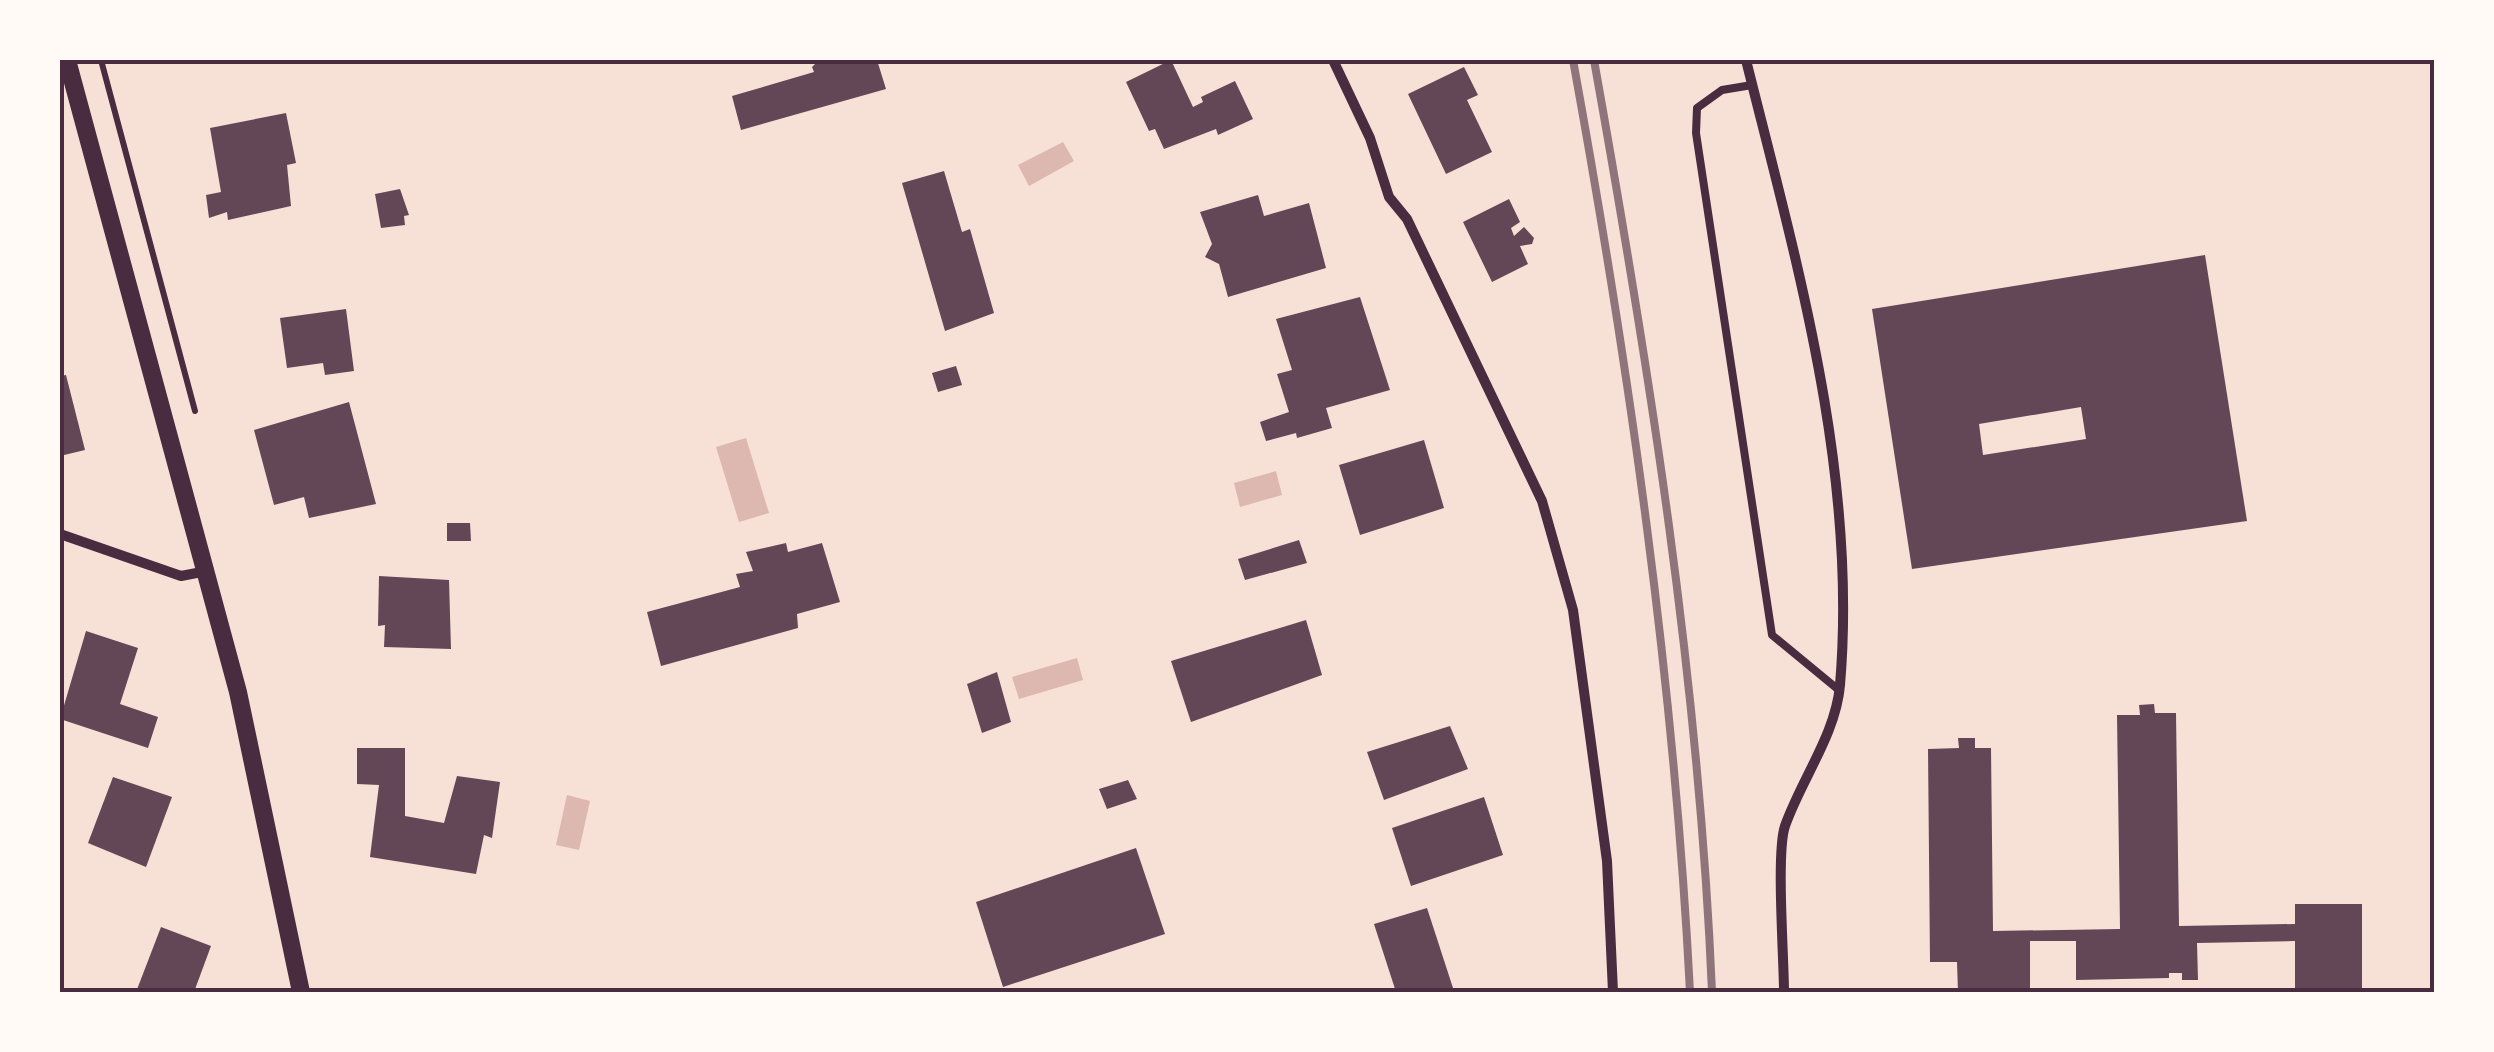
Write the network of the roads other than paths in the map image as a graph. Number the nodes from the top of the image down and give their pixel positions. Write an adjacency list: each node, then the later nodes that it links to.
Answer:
1 (67, 60): 6 (street)
2 (1333, 60): 9 (street)
3 (1746, 60): 4 (street)
4 (1752, 84): 7 (street); 7 (lane)
5 (60, 534): 6 (street)
6 (207, 571): 8 (street)
7 (1840, 691): 10 (street)
8 (302, 992)
9 (1613, 992)
10 (1784, 992)

